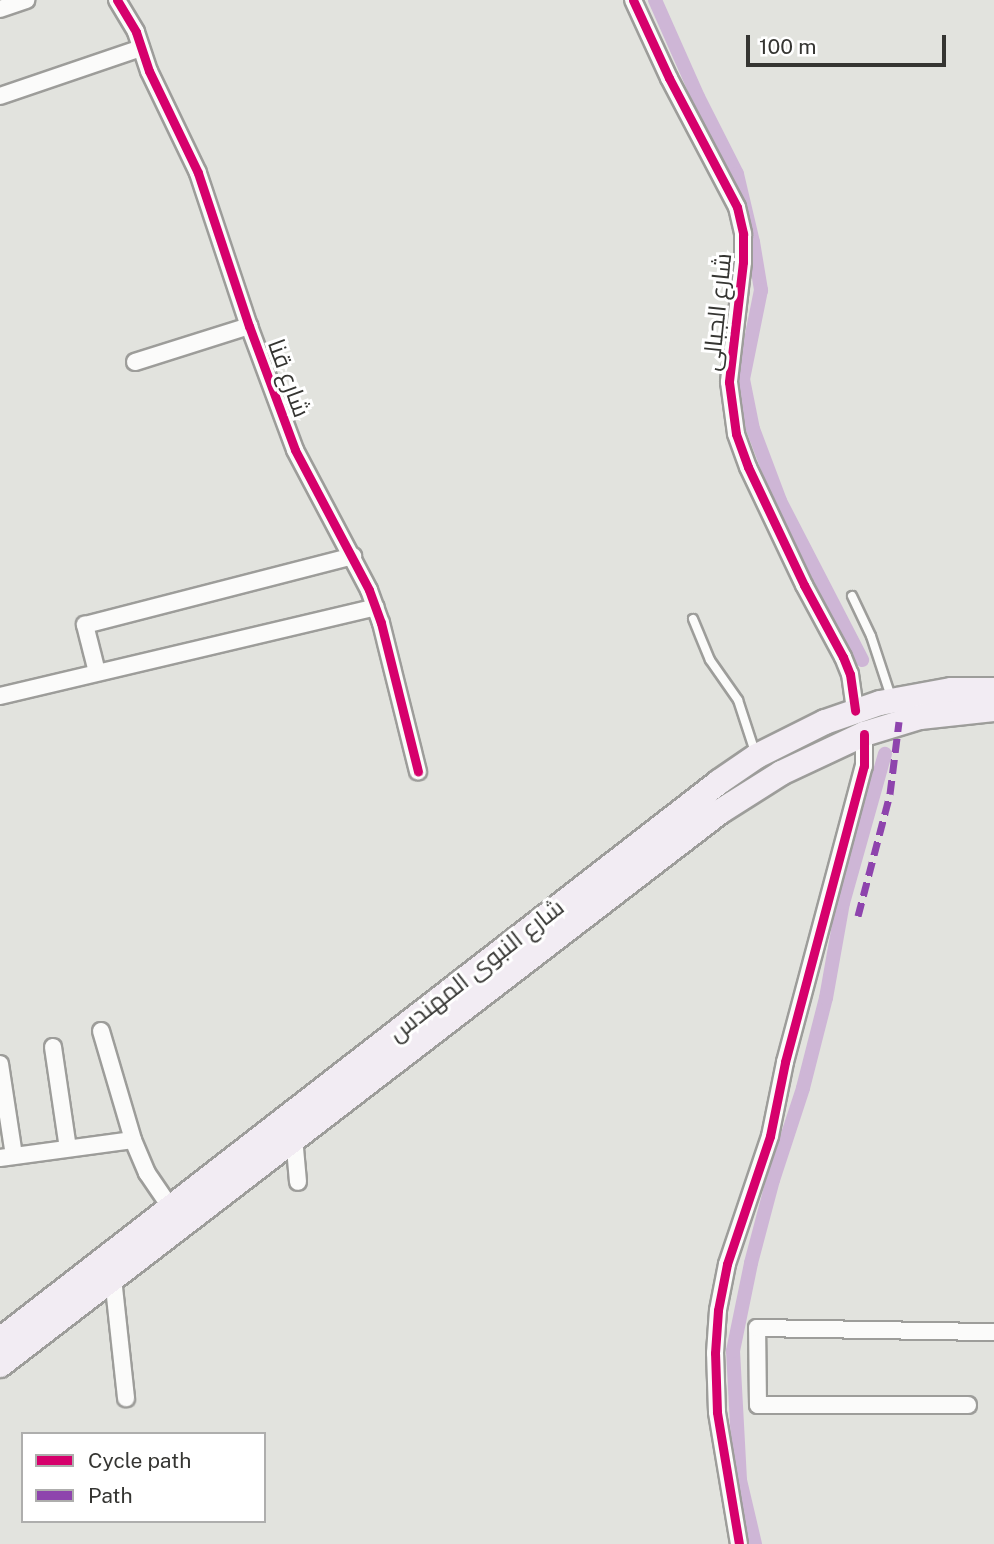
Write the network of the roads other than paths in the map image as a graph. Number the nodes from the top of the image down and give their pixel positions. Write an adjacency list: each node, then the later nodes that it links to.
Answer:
1 (26, 0): 4 (street)
2 (117, 0): 5 (street, شارع قنا)
3 (633, 0): 18 (street, شارع الجبالى)
4 (0, 9)
5 (141, 48): 6 (street); 7 (street, شارع قنا)
6 (0, 96)
7 (248, 326): 8 (street); 9 (street, شارع قنا)
8 (135, 362)
9 (353, 556): 11 (street, شارع قنا); 13 (street)
10 (852, 596): 16 (lane)
11 (376, 607): 13 (street); 21 (street, شارع قنا)
12 (693, 619): 20 (lane)
13 (97, 672): 15 (street)
14 (994, 690): 16 (main road, شارع النبوى المهندس)
15 (0, 696)
16 (892, 701): 18 (main road, شارع النبوى المهندس)
17 (994, 709): 19 (main road, شارع النبوى المهندس)
18 (855, 711): 20 (main road, شارع النبوى المهندس)
19 (864, 734): 22 (main road, شارع النبوى المهندس); 39 (street)
20 (757, 756): 22 (main road, شارع النبوى المهندس)
21 (418, 771)
22 (610, 880): 23 (main road, شارع النبوى المهندس)
23 (580, 903): 27 (main road, شارع النبوى المهندس); 32 (main road, شارع النبوى المهندس)
24 (101, 1031): 28 (street)
25 (53, 1047): 29 (street)
26 (0, 1064): 30 (street)
27 (295, 1137): 31 (street); 33 (main road, شارع النبوى المهندس)
28 (133, 1140): 29 (street); 32 (street)
29 (68, 1149): 30 (street)
30 (7, 1157)
31 (298, 1182)
32 (171, 1208): 35 (main road, شارع النبوى المهندس)
33 (113, 1278): 36 (main road, شارع النبوى المهندس); 37 (street)
34 (994, 1332): 38 (street)
35 (0, 1340)
36 (0, 1365)
37 (126, 1398)
38 (968, 1405)
39 (739, 1544)

